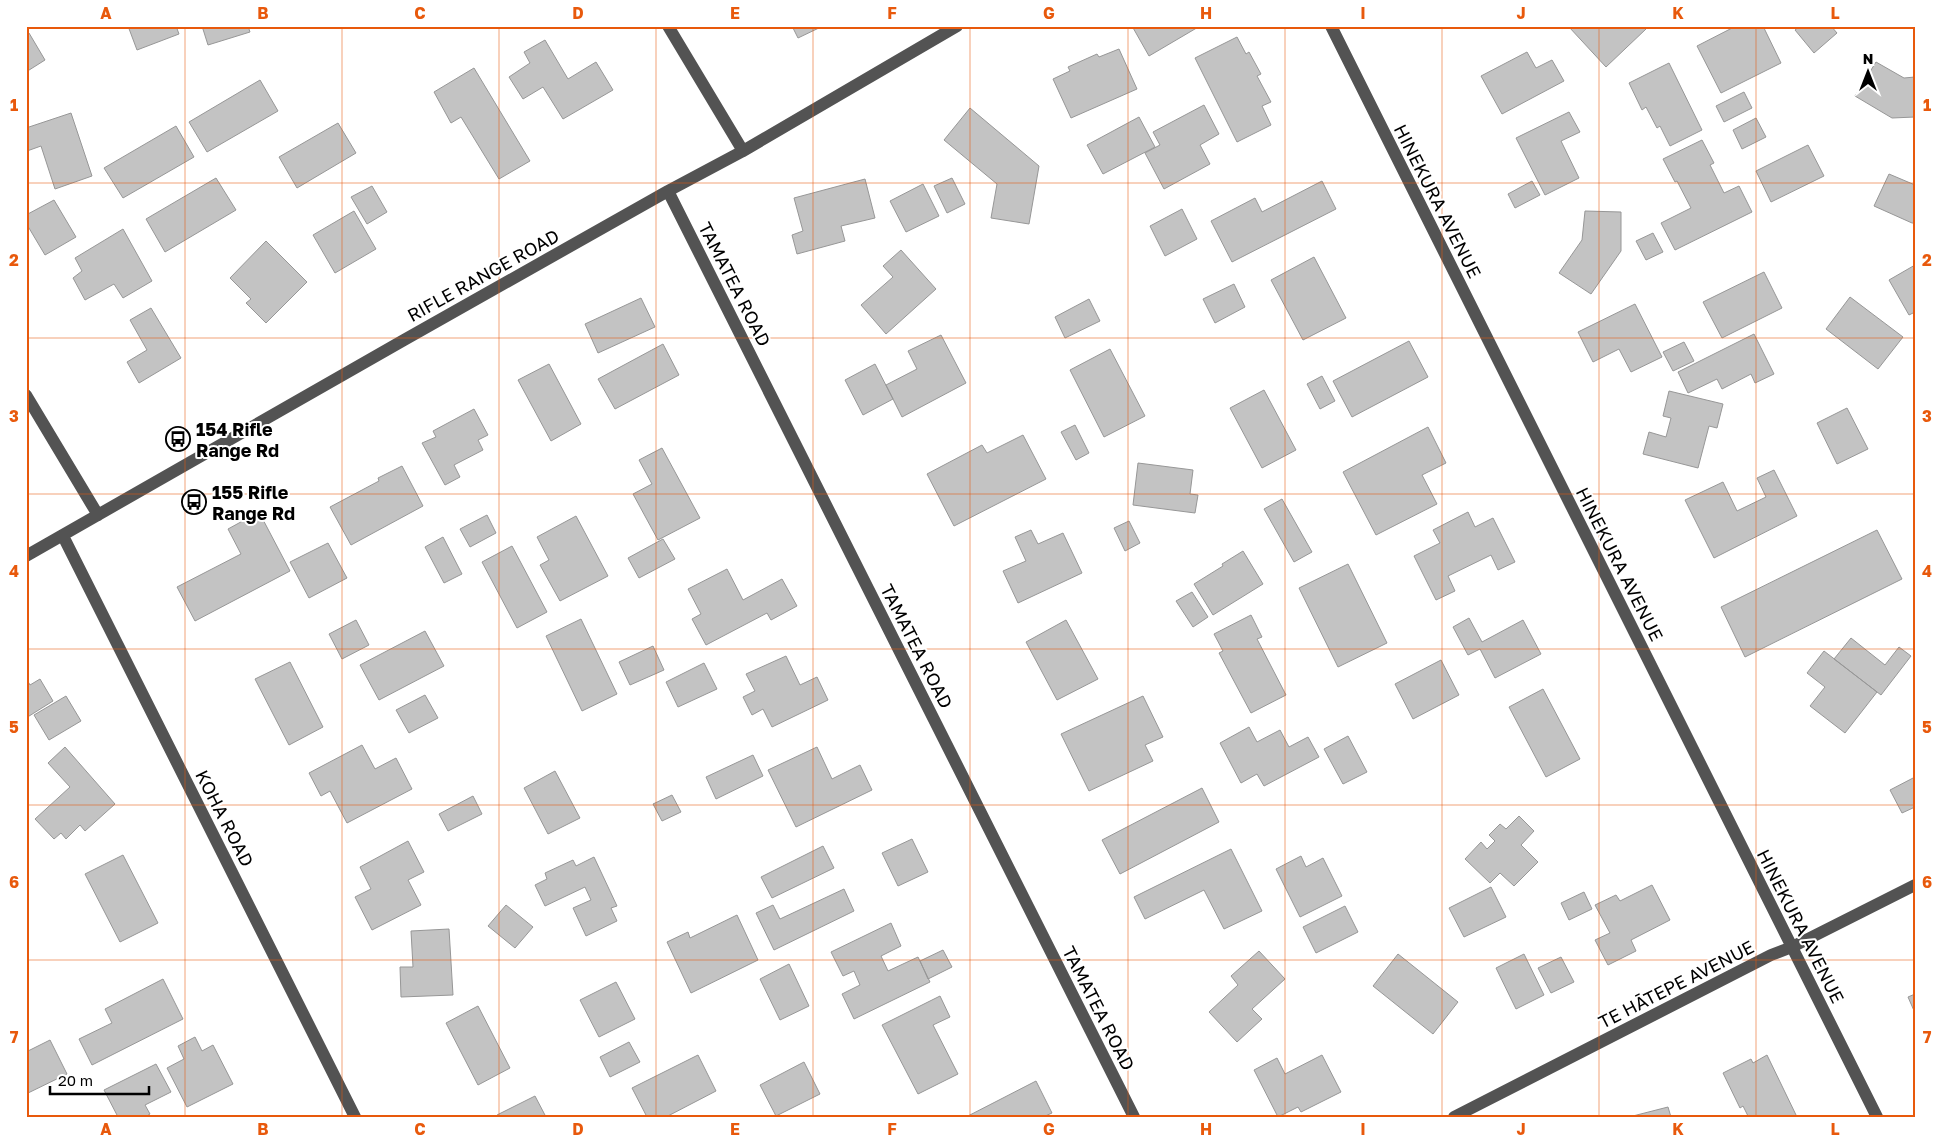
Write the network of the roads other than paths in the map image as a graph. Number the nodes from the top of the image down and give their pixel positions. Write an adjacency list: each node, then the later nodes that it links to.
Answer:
1 (668, 26): 4 (street)
2 (957, 26): 4 (street, RIFLE RANGE ROAD)
3 (1331, 26): 11 (street, HINEKURA AVENUE)
4 (743, 151): 5 (street, RIFLE RANGE ROAD)
5 (668, 191): 7 (street, RIFLE RANGE ROAD); 13 (street, TAMATEA ROAD)
6 (26, 395): 7 (street)
7 (98, 515): 8 (street, RIFLE RANGE ROAD)
8 (63, 536): 9 (street, RIFLE RANGE ROAD); 12 (street, KOHA ROAD)
9 (26, 556)
10 (1915, 884): 11 (street, TE HĀTEPE AVENUE)
11 (1792, 947): 14 (street, TE HĀTEPE AVENUE); 15 (street, HINEKURA AVENUE)
12 (355, 1117)
13 (1134, 1117)
14 (1454, 1117)
15 (1877, 1117)

